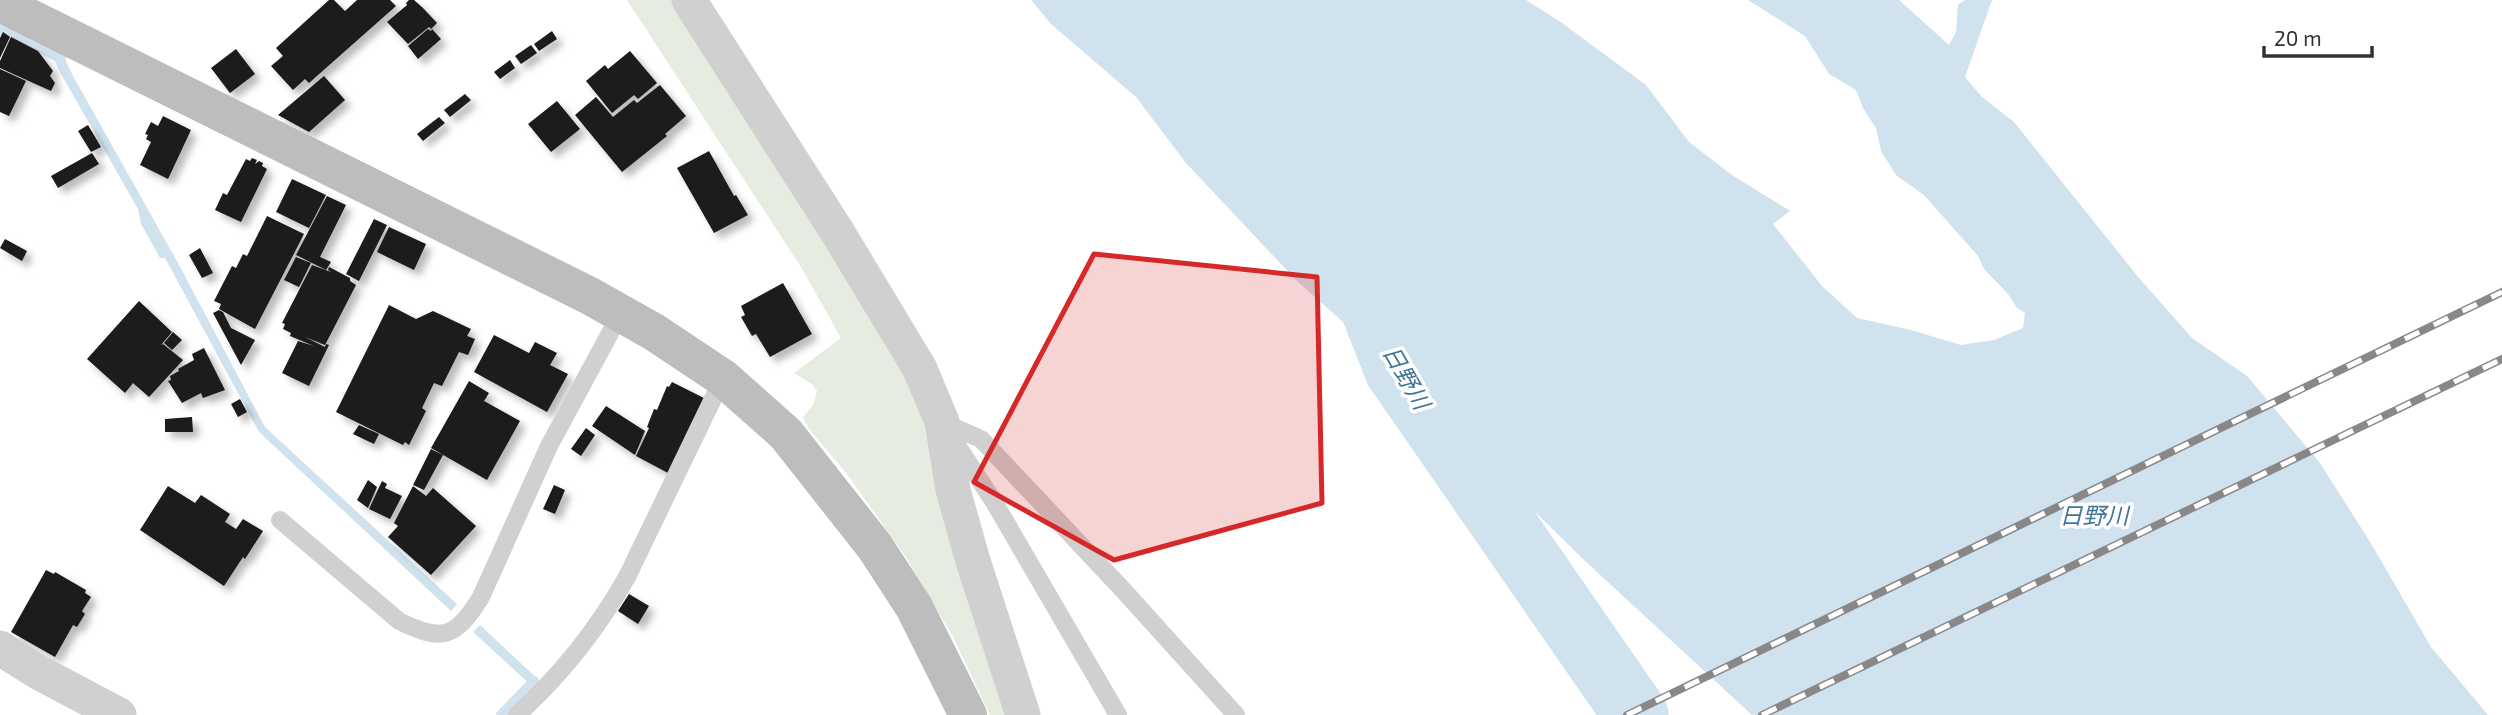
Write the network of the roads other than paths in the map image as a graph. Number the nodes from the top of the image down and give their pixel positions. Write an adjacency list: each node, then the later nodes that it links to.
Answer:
1 (689, 0): 5 (street)
2 (12, 9): 3 (street)
3 (621, 313): 4 (street); 6 (lane)
4 (723, 378): 9 (lane); 10 (street)
5 (942, 422): 11 (street); 12 (lane); 13 (lane)
6 (280, 520)
7 (0, 648): 8 (street)
8 (119, 715)
9 (517, 715)
10 (968, 715)
11 (1023, 715)
12 (1118, 715)
13 (1236, 715)

